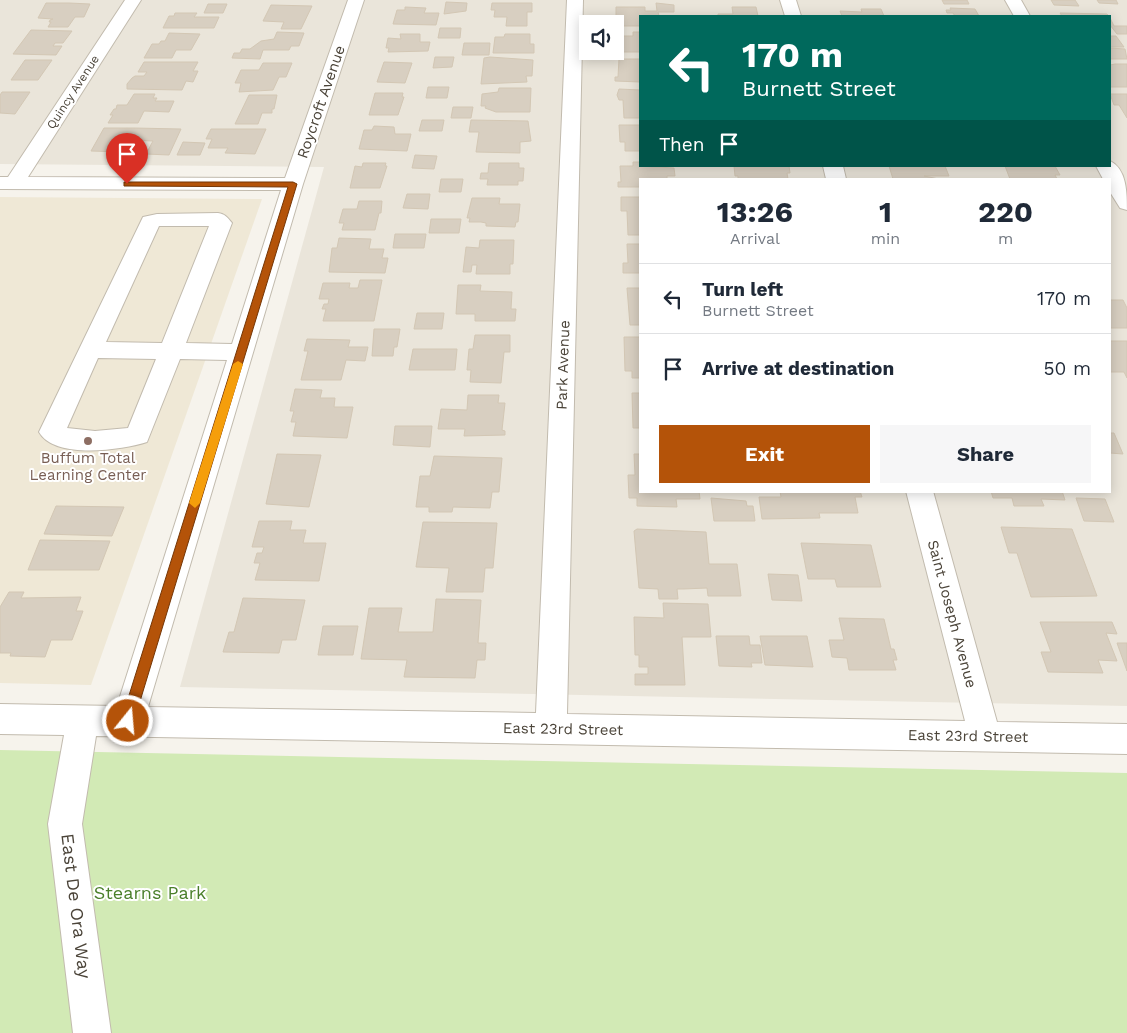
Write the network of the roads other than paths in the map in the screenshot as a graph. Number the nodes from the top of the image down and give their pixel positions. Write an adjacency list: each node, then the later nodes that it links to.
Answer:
1 (134, 0): 9 (street, Quincy Avenue)
2 (356, 0): 10 (street, Roycroft Avenue)
3 (575, 0): 19 (street, Park Avenue)
4 (788, 0): 6 (street)
5 (1013, 0): 7 (street)
6 (793, 15)
7 (1021, 15)
8 (1107, 167): 11 (street)
9 (7, 184): 10 (street)
10 (293, 184): 14 (street, Roycroft Avenue)
11 (1127, 204)
12 (91, 350): 13 (street); 13 (street); 13 (street)
13 (172, 350): 14 (street)
14 (242, 352): 18 (street, Roycroft Avenue)
15 (920, 493): 20 (street, Saint Joseph Avenue)
16 (0, 719): 17 (street, East 23rd Street)
17 (84, 720): 18 (street, East 23rd Street); 22 (street, East De Ora Way)
18 (128, 721): 19 (street, East 23rd Street)
19 (551, 729): 20 (street, East 23rd Street)
20 (985, 737): 21 (street, East 23rd Street)
21 (1127, 739)
22 (92, 1033)

